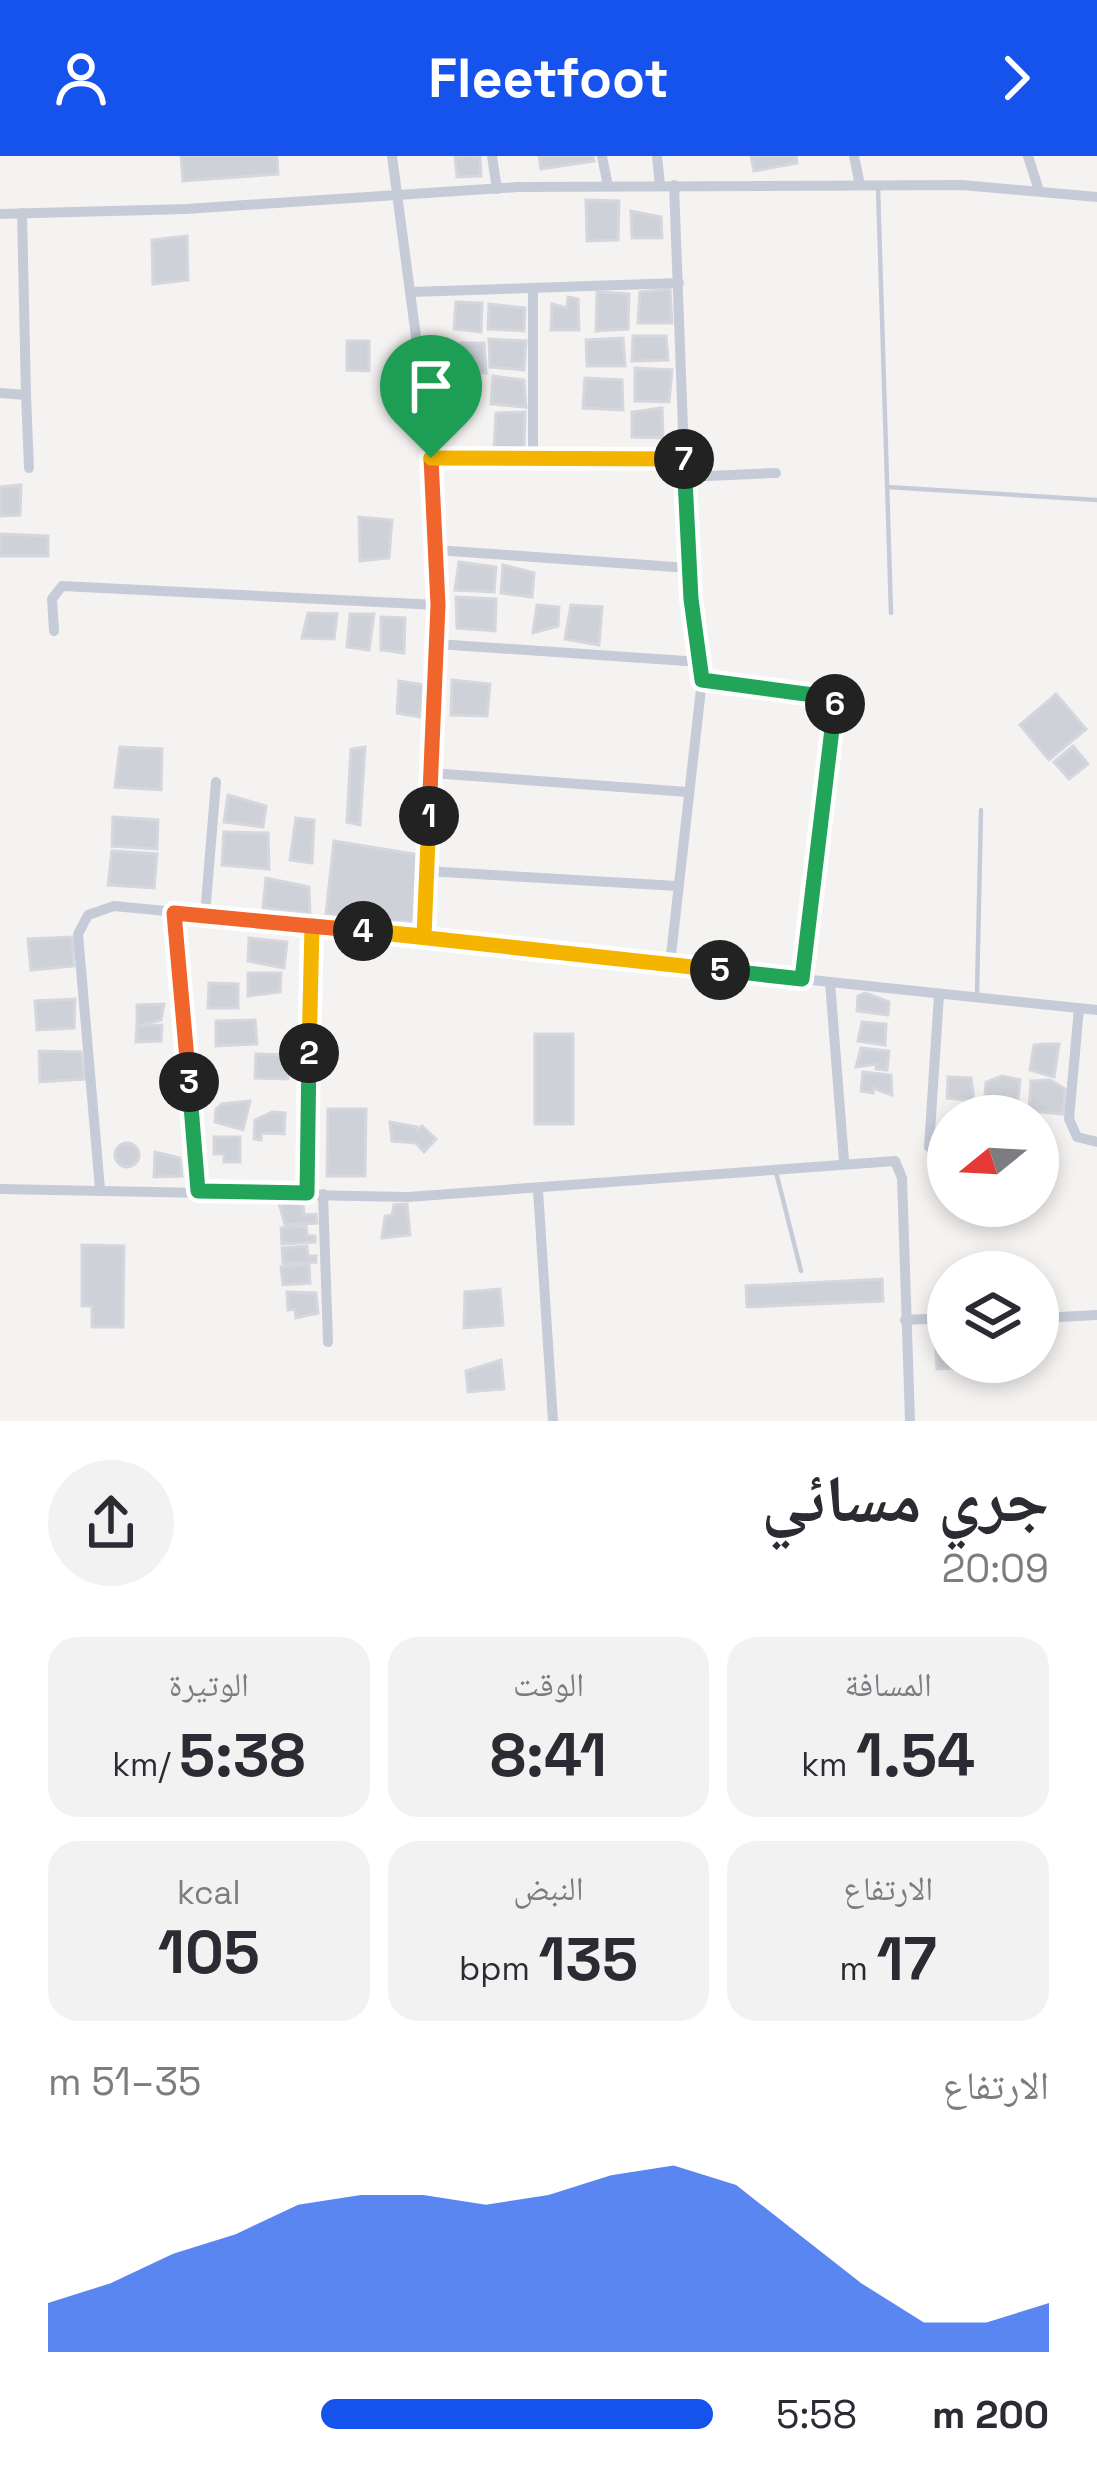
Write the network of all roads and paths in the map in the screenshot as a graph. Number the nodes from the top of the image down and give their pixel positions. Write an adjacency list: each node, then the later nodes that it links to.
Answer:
1 (392, 156): 14 (street)
2 (492, 156): 12 (street)
3 (602, 156): 11 (street)
4 (657, 156): 7 (street)
5 (854, 156): 9 (street)
6 (1028, 156): 13 (street)
7 (660, 185): 8 (street); 11 (street)
8 (674, 185): 9 (street); 18 (street)
9 (860, 185): 10 (street)
10 (878, 185): 13 (street); 29 (lane)
11 (608, 186): 12 (street)
12 (497, 189): 14 (street)
13 (1039, 191): 15 (street)
14 (397, 197): 16 (street); 20 (street)
15 (1097, 197)
16 (22, 213): 17 (street); 22 (street)
17 (0, 214)
18 (679, 284): 19 (street); 23 (street)
19 (533, 288): 20 (street); 24 (street)
20 (410, 292): 25 (street)
21 (0, 393): 22 (street)
22 (26, 395): 26 (street)
23 (684, 456): 24 (street); 28 (street)
24 (533, 457): 25 (street)
25 (431, 458): 31 (street)
26 (28, 468)
27 (776, 473): 28 (street)
28 (685, 477): 32 (street)
29 (887, 487): 30 (lane); 34 (lane)
30 (1097, 500)
31 (436, 550): 32 (street); 33 (street)
32 (689, 568): 37 (street)
33 (438, 605): 35 (street); 36 (street)
34 (891, 613)
35 (54, 631)
36 (437, 644): 37 (street); 39 (street)
37 (700, 662): 38 (street)
38 (702, 680): 41 (street); 50 (street)
39 (431, 773): 41 (street); 43 (street)
40 (216, 782): 46 (street)
41 (688, 792): 44 (street)
42 (981, 810): 53 (lane)
43 (426, 872): 44 (street); 48 (street)
44 (677, 886): 49 (street)
45 (174, 913): 46 (street); 61 (street); 63 (street)
46 (205, 916): 47 (street)
47 (312, 926): 48 (street); 64 (street)
48 (424, 936): 49 (street)
49 (670, 964): 50 (street)
50 (802, 979): 51 (street)
51 (830, 982): 52 (street); 58 (street)
52 (939, 995): 53 (street); 56 (street)
53 (977, 999): 54 (street)
54 (1079, 1008): 55 (street); 57 (street)
55 (1097, 1010)
56 (932, 1095)
57 (1097, 1142)
58 (844, 1161): 59 (street); 70 (street)
59 (775, 1171): 62 (street); 66 (lane)
60 (0, 1189): 61 (street)
61 (100, 1190): 63 (street)
62 (538, 1190): 65 (street); 72 (street)
63 (198, 1191): 64 (street)
64 (307, 1193): 65 (street)
65 (323, 1194): 71 (street)
66 (801, 1271)
67 (1097, 1315): 68 (street)
68 (1059, 1317)
69 (927, 1319): 70 (street)
70 (904, 1320): 73 (street)
71 (328, 1342)
72 (553, 1421)
73 (910, 1421)

